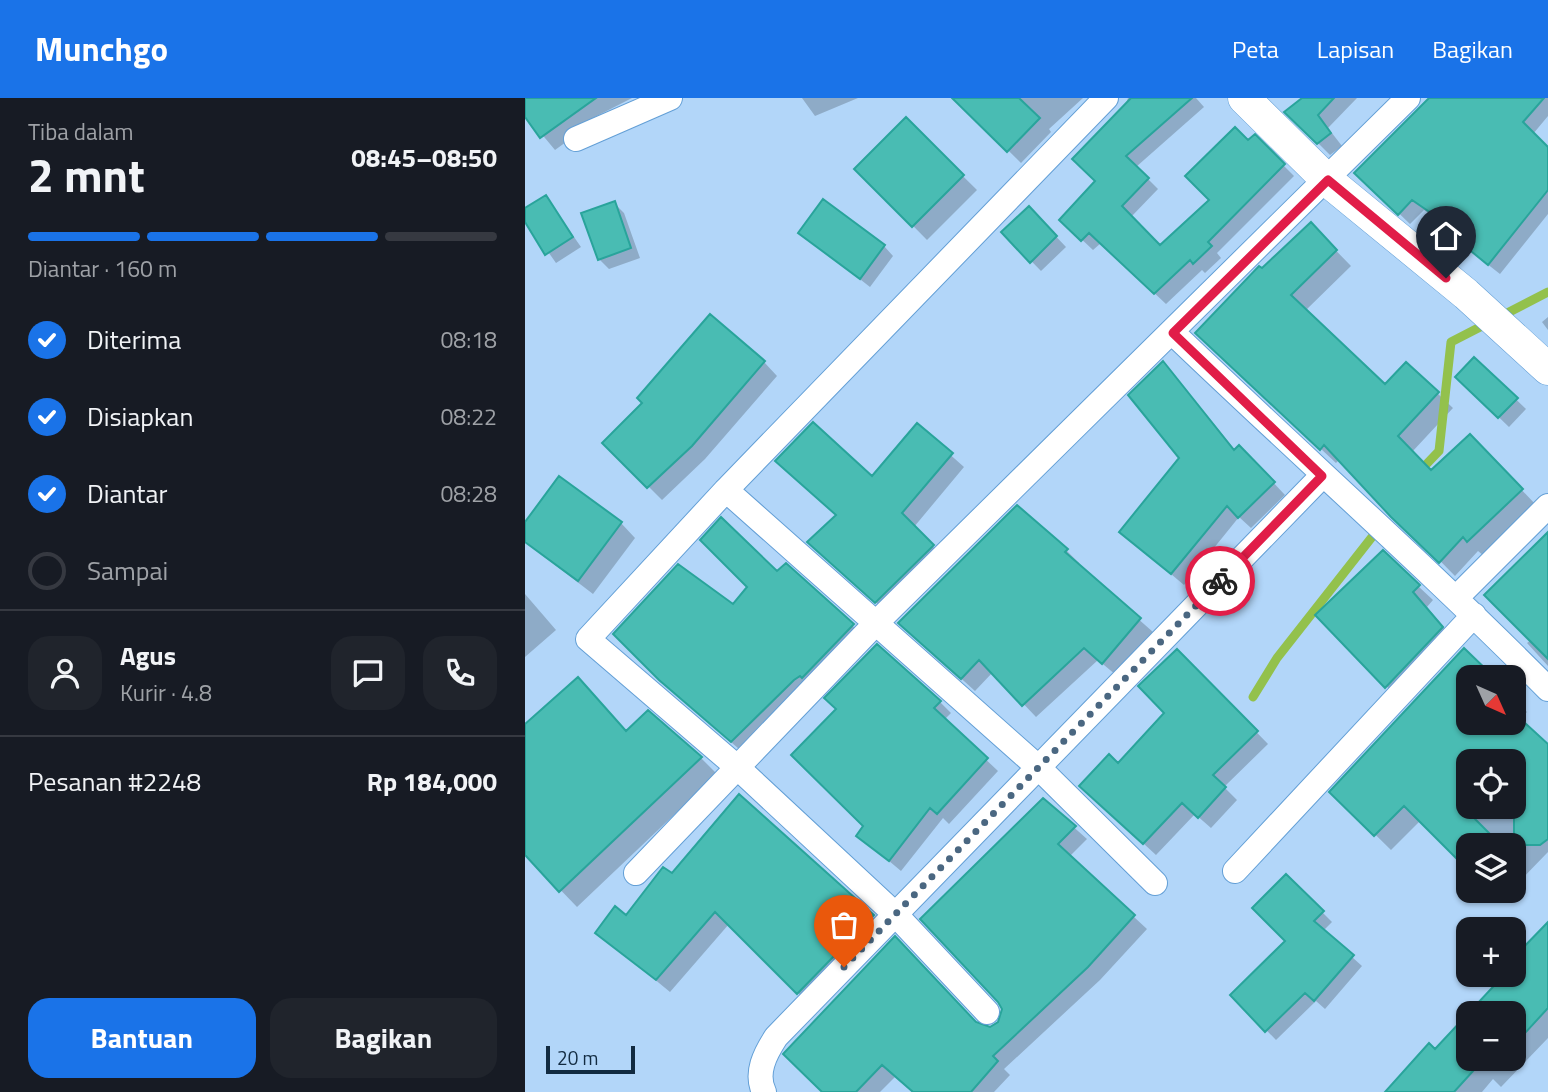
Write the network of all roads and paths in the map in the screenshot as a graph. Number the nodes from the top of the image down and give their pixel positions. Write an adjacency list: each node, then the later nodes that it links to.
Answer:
1 (670, 98): 5 (street)
2 (1106, 98): 10 (street)
3 (1244, 98): 6 (street)
4 (1408, 98): 6 (street)
5 (576, 139)
6 (1328, 180): 7 (street); 8 (street)
7 (1173, 333): 9 (street); 14 (street)
8 (1548, 369)
9 (1322, 476): 12 (street); 17 (street)
10 (726, 490): 14 (street); 16 (street)
11 (1548, 506): 12 (street)
12 (1457, 597): 13 (street)
13 (1474, 615): 15 (street); 18 (street)
14 (877, 622): 16 (street); 17 (street)
15 (1548, 689)
16 (737, 767): 19 (street); 21 (street)
17 (1039, 768): 20 (street); 21 (street)
18 (1235, 871)
19 (636, 873)
20 (1155, 883)
21 (896, 915): 22 (street); 23 (street)
22 (986, 1012)
23 (764, 1092)

